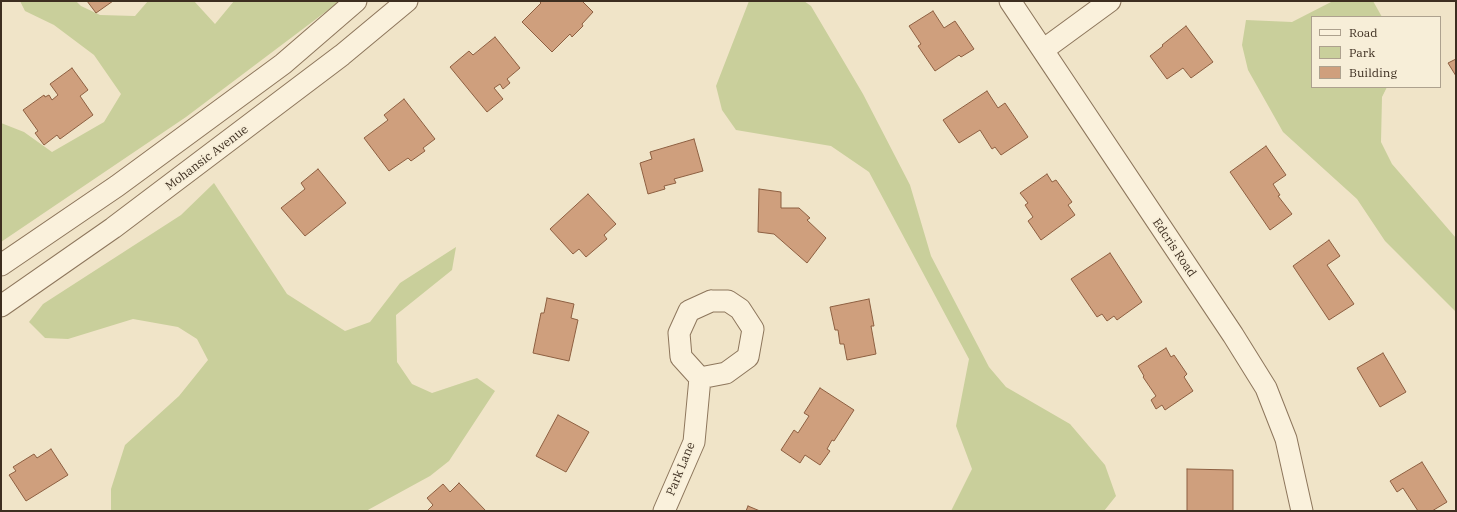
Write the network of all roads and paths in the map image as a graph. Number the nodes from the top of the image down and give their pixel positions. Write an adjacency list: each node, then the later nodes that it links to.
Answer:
1 (356, 1): 6 (street)
2 (407, 1): 7 (street, Mohansic Avenue)
3 (1010, 1): 5 (street, Edcris Road)
4 (1110, 1): 5 (street)
5 (1043, 50): 10 (street, Edcris Road)
6 (1, 265)
7 (1, 306)
8 (700, 378): 9 (street, Park Lane)
9 (664, 511)
10 (1302, 511)

